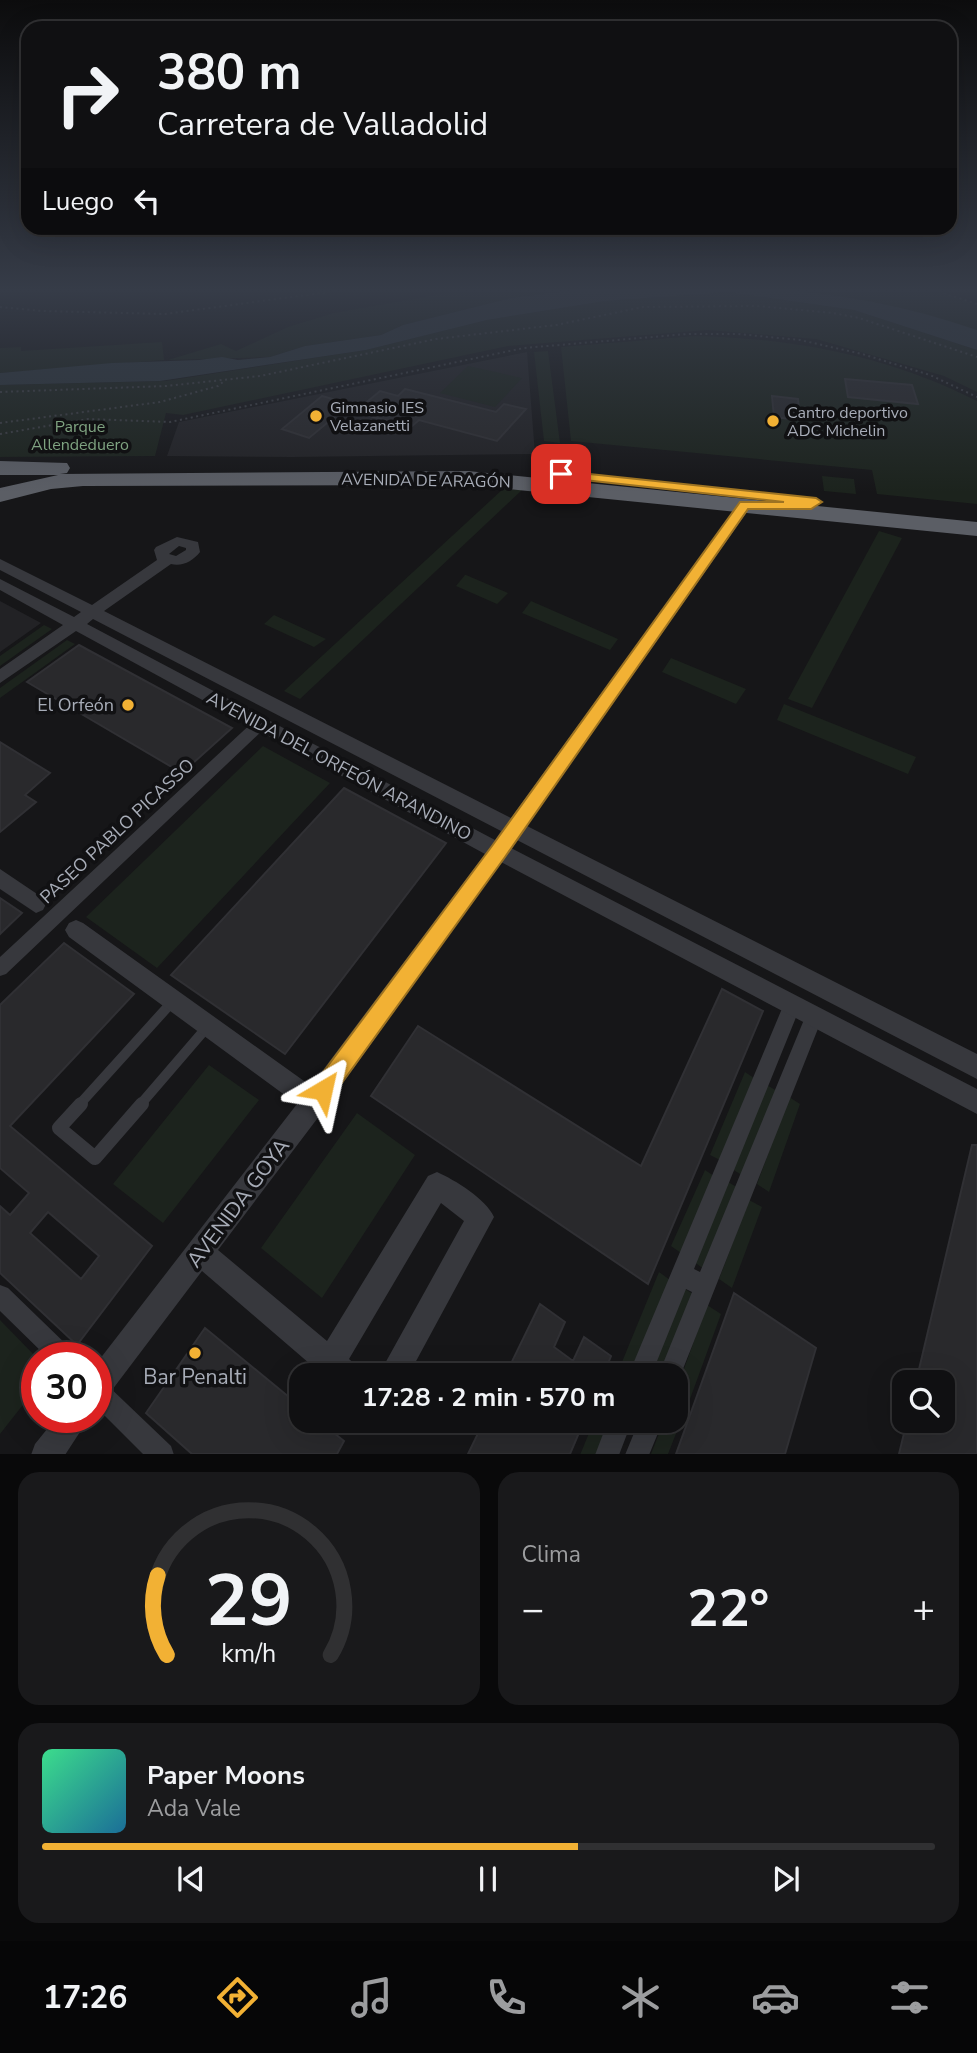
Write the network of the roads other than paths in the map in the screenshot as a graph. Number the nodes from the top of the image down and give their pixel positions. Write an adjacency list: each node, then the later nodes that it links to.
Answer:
1 (0, 468): 3 (highway, AVENIDA DE ARAGÓN)
2 (0, 495): 4 (highway, AVENIDA DE ARAGÓN)
3 (816, 502): 4 (street); 5 (highway, AVENIDA DE ARAGÓN)
4 (744, 505): 6 (highway, AVENIDA DE ARAGÓN); 14 (street, AVENIDA GOYA)
5 (977, 519)
6 (977, 529)
7 (166, 560): 10 (street)
8 (0, 564): 10 (street, AVENIDA DEL ORFEÓN ARANDINO)
9 (0, 584): 11 (street, AVENIDA DEL ORFEÓN ARANDINO)
10 (93, 611): 11 (street); 14 (street, AVENIDA DEL ORFEÓN ARANDINO)
11 (75, 624): 12 (street); 13 (street, AVENIDA DEL ORFEÓN ARANDINO)
12 (0, 677)
13 (261, 723): 15 (street, AVENIDA DEL ORFEÓN ARANDINO); 19 (street, PASEO PABLO PICASSO)
14 (514, 829): 15 (street, AVENIDA GOYA); 24 (street, AVENIDA DEL ORFEÓN ARANDINO)
15 (498, 851): 21 (street, AVENIDA DEL ORFEÓN ARANDINO); 27 (street, AVENIDA GOYA)
16 (0, 878): 17 (street)
17 (36, 904)
18 (76, 930): 20 (street)
19 (0, 968)
20 (173, 1001): 23 (street); 23 (lane)
21 (792, 1005): 22 (street, AVENIDA DEL ORFEÓN ARANDINO); 25 (street)
22 (814, 1016): 26 (street); 28 (street, AVENIDA DEL ORFEÓN ARANDINO)
23 (208, 1026): 27 (street)
24 (977, 1067)
25 (765, 1071): 26 (street); 29 (street)
26 (788, 1083): 30 (street)
27 (314, 1102): 31 (street, AVENIDA GOYA)
28 (977, 1102)
29 (723, 1171): 30 (street); 32 (street)
30 (746, 1185): 33 (street)
31 (200, 1252): 36 (street); 41 (street, AVENIDA GOYA)
32 (681, 1273): 33 (street); 39 (street)
33 (705, 1288): 40 (street)
34 (0, 1296): 35 (street)
35 (47, 1342)
36 (332, 1363)
37 (342, 1363): 38 (street)
38 (399, 1363)
39 (644, 1363)
40 (674, 1363)
41 (112, 1368)
42 (112, 1405): 47 (street)
43 (62, 1433): 46 (street)
44 (615, 1433): 48 (street)
45 (645, 1433): 49 (street)
46 (46, 1454)
47 (162, 1454)
48 (607, 1454)
49 (637, 1454)

